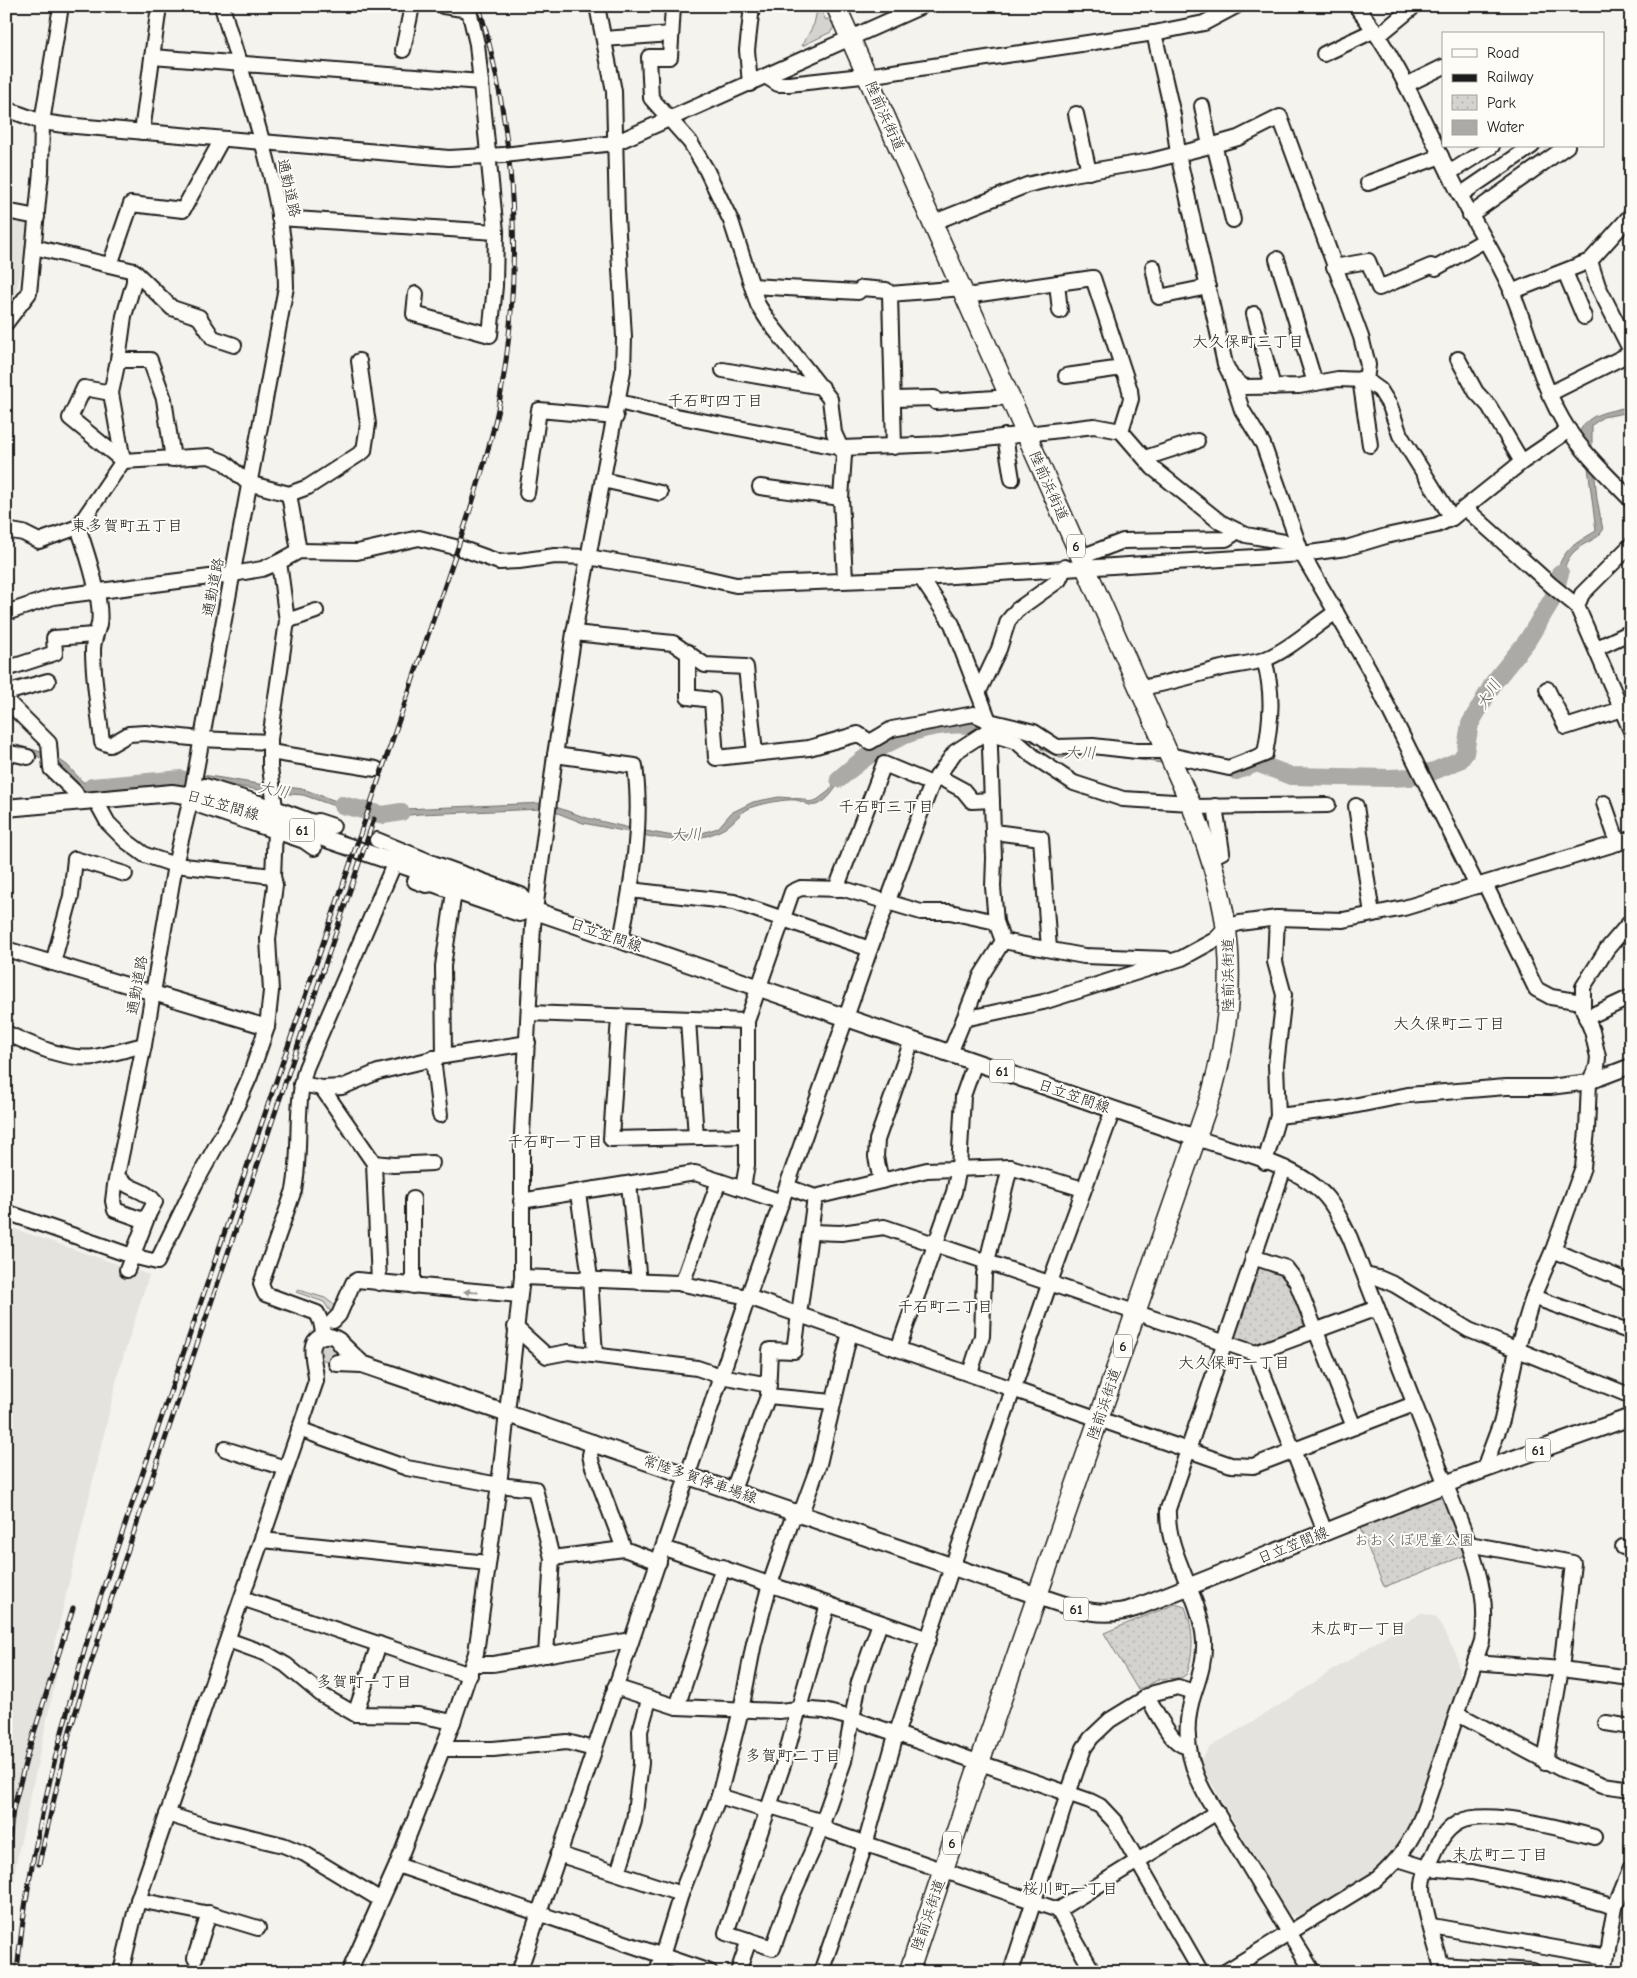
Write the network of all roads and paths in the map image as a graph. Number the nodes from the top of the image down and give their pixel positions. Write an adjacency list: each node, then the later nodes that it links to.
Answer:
1 (61, 6): 34 (street)
2 (159, 6): 22 (street)
3 (222, 6): 23 (street, 通勤道路)
4 (412, 6): 20 (street)
5 (442, 6): 14 (street)
6 (597, 6): 19 (street)
7 (673, 6): 17 (street)
8 (752, 6): 28 (street)
9 (836, 6): 18 (highway, 陸前浜街道 / 6)
10 (922, 6): 18 (street)
11 (1236, 6): 15 (street)
12 (1356, 6): 16 (street)
13 (1410, 6): 16 (street)
14 (469, 8): 27 (street)
15 (1154, 33): 25 (street); 43 (street)
16 (1377, 33): 21 (street); 29 (street)
17 (671, 34): 19 (street); 33 (street)
18 (850, 38): 25 (highway, 陸前浜街道 / 6); 26 (street)
19 (604, 39): 38 (street)
20 (403, 50)
21 (1324, 54)
22 (152, 57): 23 (street); 35 (street)
23 (238, 63): 27 (street); 37 (street, 通勤道路)
24 (1442, 68): 29 (street)
25 (867, 76): 26 (street); 56 (highway, 陸前浜街道 / 6)
26 (767, 77): 28 (street)
27 (482, 82): 45 (street)
28 (750, 84): 33 (street)
29 (1406, 85): 44 (street)
30 (1202, 106): 39 (street)
31 (6, 109): 34 (street)
32 (1076, 114): 46 (street)
33 (671, 119): 38 (street); 68 (street)
34 (42, 122): 35 (street); 53 (street)
35 (142, 132): 36 (street)
36 (222, 139): 37 (street); 62 (street)
37 (261, 142): 45 (street); 54 (street, 通勤道路)
38 (615, 143): 45 (street, bridge); 95 (street)
39 (1212, 145): 43 (street); 55 (street); 64 (street)
40 (1489, 148): 47 (street)
41 (1529, 148): 49 (street)
42 (1564, 148): 51 (street)
43 (1178, 154): 46 (street); 69 (street)
44 (1441, 156): 47 (street); 48 (street)
45 (490, 157): 57 (street)
46 (1089, 172): 56 (street)
47 (1449, 173): 49 (street)
48 (1368, 183)
49 (1460, 195): 51 (street)
50 (6, 211): 53 (street)
51 (1470, 215): 58 (street)
52 (1631, 215): 61 (street)
53 (37, 217): 59 (street)
54 (279, 218): 57 (street); 111 (street, 通勤道路)
55 (1233, 220)
56 (932, 223): 70 (highway, 陸前浜街道 / 6)
57 (496, 232): 72 (street)
58 (1484, 240): 64 (street); 71 (street)
59 (34, 247): 62 (street); 77 (street)
60 (1277, 259): 88 (street)
61 (1590, 261): 66 (street); 79 (street)
62 (110, 265): 65 (street)
63 (1153, 267): 69 (street)
64 (1334, 267): 87 (street)
65 (134, 271): 78 (street); 81 (street)
66 (1564, 272): 71 (street); 76 (street)
67 (1057, 283): 70 (street); 74 (street); 83 (street)
68 (752, 286): 73 (street); 89 (street)
69 (1208, 287): 86 (street)
70 (964, 292): 73 (street); 93 (highway, 陸前浜街道 / 6)
71 (1511, 292): 92 (street)
72 (416, 294)
73 (890, 294): 94 (street)
74 (1060, 311)
75 (1254, 314): 90 (street)
76 (1584, 317)
77 (6, 323)
78 (234, 345)
79 (1631, 352): 92 (street)
80 (1458, 359): 108 (street)
81 (118, 360): 91 (street); 106 (street)
82 (359, 361): 115 (street)
83 (1122, 368): 85 (street); 98 (street)
84 (723, 370): 89 (street)
85 (1066, 376)
86 (1231, 376): 90 (street); 125 (street)
87 (1363, 380): 88 (street); 102 (street); 119 (street)
88 (1315, 383): 90 (street)
89 (822, 387): 104 (street)
90 (1273, 387)
91 (111, 393): 107 (street); 107 (street)
92 (1549, 394): 97 (street)
93 (1010, 397): 94 (street); 99 (highway, 陸前浜街道 / 6)
94 (894, 400): 103 (street)
95 (619, 402): 96 (street); 104 (street)
96 (616, 416): 110 (street); 113 (street)
97 (1569, 430): 108 (street); 117 (street)
98 (1121, 431): 99 (street); 105 (street)
99 (1026, 434): 100 (street); 128 (highway, 陸前浜街道 / 6)
100 (1005, 436): 103 (street); 109 (street)
101 (1198, 441): 105 (street)
102 (1370, 445)
103 (894, 447): 104 (street)
104 (842, 448): 116 (street)
105 (1145, 458): 122 (street)
106 (173, 459): 107 (street); 111 (street)
107 (123, 461): 120 (street)
108 (1522, 462): 118 (street)
109 (1012, 479)
110 (604, 480): 114 (street); 126 (street)
111 (248, 483): 115 (street); 130 (street, 通勤道路)
112 (760, 487): 116 (street)
113 (527, 493)
114 (660, 493)
115 (289, 494): 124 (street)
116 (841, 498): 132 (street)
117 (1631, 500)
118 (1465, 508): 119 (street); 134 (street)
119 (1452, 518): 125 (street)
120 (78, 527): 121 (street); 133 (street)
121 (6, 530)
122 (1238, 531): 125 (street); 128 (street)
123 (1631, 545): 134 (street)
124 (299, 550): 126 (street); 127 (street)
125 (1302, 554): 128 (street); 136 (street)
126 (588, 557): 132 (street); 139 (street)
127 (279, 562): 130 (street); 138 (street)
128 (1083, 562): 129 (street); 147 (highway, 陸前浜街道 / 6)
129 (1065, 568): 131 (street); 149 (street)
130 (233, 574): 133 (street); 155 (street, 通勤道路)
131 (920, 578): 132 (street); 149 (street)
132 (845, 580)
133 (96, 591): 137 (street); 141 (street)
134 (1578, 606): 142 (street)
135 (316, 610): 138 (street)
136 (1336, 612): 144 (street); 186 (street)
137 (6, 613)
138 (287, 621): 156 (street)
139 (574, 632): 143 (street); 160 (street)
140 (1631, 632): 142 (street)
141 (94, 635): 145 (street); 155 (street)
142 (1597, 648): 152 (street)
143 (688, 652): 158 (street); 158 (street)
144 (1264, 660): 147 (street); 159 (street)
145 (6, 668)
146 (48, 681): 150 (street)
147 (1140, 688): 159 (highway, 陸前浜街道 / 6)
148 (1546, 689): 152 (street)
149 (979, 691): 153 (street)
150 (6, 693)
151 (6, 700): 166 (street)
152 (1624, 702): 154 (street)
153 (990, 728): 158 (street); 159 (street); 163 (street); 165 (street); 168 (street)
154 (1631, 732)
155 (200, 739): 156 (street); 164 (street, 通勤道路)
156 (270, 747): 162 (street); 173 (street)
157 (6, 752): 161 (street)
158 (755, 753)
159 (1168, 753): 168 (highway, 陸前浜街道 / 6)
160 (555, 755): 188 (street); 191 (street)
161 (28, 757)
162 (376, 769)
163 (935, 780): 165 (street); 187 (street); 190 (street)
164 (191, 794): 166 (main road, 日立笠間線 / 61); 173 (street); 175 (street); 181 (main road, 日立笠間線 / 61); 182 (street, 通勤道路)
165 (992, 800): 176 (street)
166 (88, 801): 172 (main road, 日立笠間線 / 61); 182 (street)
167 (1604, 803): 178 (street)
168 (1192, 805): 170 (street); 180 (highway, 陸前浜街道 / 6)
169 (1328, 805): 170 (street)
170 (1215, 806): 180 (street)
171 (1356, 806): 192 (street)
172 (6, 808)
173 (275, 808): 174 (street)
174 (333, 826)
175 (275, 831): 179 (street); 184 (street)
176 (994, 832): 196 (street); 202 (street)
177 (377, 840): 191 (street)
178 (1625, 841): 186 (street)
179 (314, 848)
180 (1212, 857): 197 (highway, 陸前浜街道 / 6)
181 (395, 862): 191 (main road, 日立笠間線 / 61); 226 (street)
182 (175, 865): 184 (street); 206 (street, 通勤道路)
183 (125, 874): 204 (street)
184 (274, 876): 216 (street)
185 (415, 881): 189 (street)
186 (1481, 885): 192 (street); 208 (street)
187 (836, 889): 190 (street); 194 (street)
188 (630, 890): 194 (street); 198 (street)
189 (454, 892): 191 (street); 222 (street)
190 (888, 901): 196 (street); 201 (street)
191 (535, 910): 198 (main road, 日立笠間線 / 61); 209 (street)
192 (1372, 914): 193 (street)
193 (1277, 918): 197 (street); 230 (street)
194 (781, 919): 201 (street); 205 (street)
195 (1631, 921): 208 (street)
196 (996, 922): 199 (street)
197 (1227, 927): 203 (street); 233 (highway, 陸前浜街道 / 6)
198 (621, 940): 205 (main road, 日立笠間線 / 61)
199 (1003, 941): 202 (street); 212 (street)
200 (6, 949): 204 (street)
201 (870, 949): 211 (street)
202 (1049, 949): 203 (street)
203 (1175, 960): 212 (street)
204 (53, 963): 206 (street)
205 (759, 987): 211 (main road, 日立笠間線 / 61); 215 (street)
206 (152, 993): 216 (street); 220 (street, 通勤道路)
207 (1631, 997): 214 (street)
208 (1582, 1002): 214 (street)
209 (529, 1013): 210 (street); 219 (street)
210 (619, 1017): 213 (street); 231 (street)
211 (846, 1018): 218 (main road, 日立笠間線 / 61); 244 (street)
212 (964, 1019): 221 (street)
213 (688, 1020): 215 (street); 231 (street)
214 (1592, 1020): 225 (street)
215 (747, 1021): 232 (street)
216 (267, 1026): 257 (street)
217 (6, 1033): 220 (street)
218 (912, 1040): 221 (main road, 日立笠間線 / 61); 242 (street)
219 (528, 1042): 222 (street); 250 (street)
220 (144, 1045): 240 (street, 通勤道路)
221 (950, 1053): 223 (main road, 日立笠間線 / 61)
222 (439, 1057): 227 (street); 229 (street)
223 (975, 1062): 228 (main road, 日立笠間線 / 61); 238 (street)
224 (1631, 1066): 225 (street)
225 (1589, 1082): 230 (street); 256 (street)
226 (301, 1084): 227 (street); 261 (street)
227 (322, 1088): 235 (street)
228 (1113, 1110): 233 (main road, 日立笠間線 / 61); 246 (street)
229 (440, 1115)
230 (1278, 1116): 234 (street)
231 (696, 1136): 232 (street)
232 (746, 1136): 245 (street)
233 (1196, 1138): 234 (street); 275 (highway, 陸前浜街道 / 6)
234 (1265, 1162): 239 (street)
235 (374, 1164): 236 (street); 267 (street)
236 (432, 1164)
237 (1010, 1167): 238 (street); 246 (street); 259 (street)
238 (959, 1168): 242 (street); 255 (street)
239 (1284, 1168): 258 (street); 262 (street)
240 (117, 1176): 253 (street); 253 (street, 通勤道路)
241 (719, 1181): 243 (street); 245 (street); 269 (street)
242 (881, 1181): 248 (street)
243 (629, 1184): 247 (street); 265 (street)
244 (788, 1186): 248 (street); 251 (street)
245 (744, 1188): 251 (street)
246 (1083, 1190): 266 (street)
247 (578, 1193): 250 (street); 264 (street)
248 (815, 1197): 254 (street)
249 (413, 1200): 270 (street)
250 (521, 1201): 263 (street)
251 (782, 1202): 272 (street)
252 (6, 1212): 257 (street)
253 (148, 1215): 257 (street)
254 (811, 1232): 255 (street); 276 (street)
255 (935, 1244): 259 (street); 285 (street)
256 (1553, 1250): 268 (street); 273 (street)
257 (132, 1256): 260 (street)
258 (1253, 1257): 279 (street); 284 (street)
259 (987, 1262): 266 (street); 292 (street)
260 (127, 1270)
261 (266, 1271): 277 (street); 282 (street)
262 (1364, 1275): 274 (street); 286 (street)
263 (522, 1277): 264 (street); 271 (street)
264 (590, 1278): 265 (street); 288 (street)
265 (639, 1282): 269 (street)
266 (1050, 1282): 275 (street); 295 (street)
267 (379, 1283): 270 (street); 277 (street)
268 (1631, 1283)
269 (682, 1284): 272 (street)
270 (413, 1286): 271 (street, one-way to 270)
271 (519, 1295): 278 (street)
272 (748, 1297): 276 (street); 293 (street)
273 (1533, 1297): 281 (street); 286 (street)
274 (1378, 1308): 279 (street); 299 (street)
275 (1134, 1312): 284 (street); 302 (highway, 陸前浜街道 / 6)
276 (799, 1314): 280 (street); 296 (street)
277 (333, 1321): 283 (street)
278 (515, 1327): 288 (street); 300 (street)
279 (1316, 1331): 287 (street); 303 (street)
280 (850, 1332): 285 (street); 298 (street)
281 (1631, 1332)
282 (324, 1336): 283 (street); 289 (street)
283 (340, 1342): 290 (street); 291 (main road)
284 (1224, 1343): 287 (street); 307 (street)
285 (898, 1349): 292 (street)
286 (1517, 1350): 297 (street); 310 (street)
287 (1255, 1353): 308 (street)
288 (595, 1355): 293 (street)
289 (313, 1357): 290 (street); 294 (street)
290 (336, 1364): 291 (main road); 294 (street)
291 (362, 1364): 300 (main road, 常陸多賀停車場線)
292 (970, 1374): 295 (street)
293 (721, 1376): 296 (street); 311 (street)
294 (316, 1381): 304 (street)
295 (1014, 1389): 302 (street); 324 (street)
296 (769, 1390): 298 (street); 314 (street)
297 (1631, 1396)
298 (833, 1402): 315 (street)
299 (1414, 1404): 303 (street); 312 (street)
300 (507, 1412): 305 (main road, 常陸多賀停車場線); 313 (street)
301 (1631, 1417): 310 (main road, 日立笠間線 / 61)
302 (1099, 1419): 307 (street); 328 (highway, 陸前浜街道 / 6)
303 (1354, 1427): 308 (street)
304 (299, 1429): 309 (street); 313 (street)
305 (593, 1442): 311 (main road, 常陸多賀停車場線); 320 (street)
306 (225, 1449): 309 (street)
307 (1188, 1449): 308 (street); 327 (street)
308 (1294, 1450): 316 (street)
309 (285, 1468): 317 (street)
310 (1489, 1468): 312 (main road, 日立笠間線 / 61)
311 (689, 1475): 314 (main road, 常陸多賀停車場線); 319 (street)
312 (1445, 1484): 316 (main road, 日立笠間線 / 61); 318 (street)
313 (499, 1485): 321 (street); 323 (street)
314 (733, 1490): 315 (main road, 常陸多賀停車場線)
315 (798, 1512): 324 (main road, 常陸多賀停車場線); 326 (street)
316 (1325, 1532): 327 (main road, 日立笠間線 / 61)
317 (262, 1540): 323 (street); 329 (street)
318 (1469, 1544): 337 (street); 339 (street)
319 (664, 1548): 322 (street); 325 (street)
320 (624, 1549): 321 (street); 322 (street)
321 (552, 1558): 336 (street)
322 (659, 1562): 334 (street)
323 (488, 1563): 338 (street)
324 (952, 1566): 328 (main road, 常陸多賀停車場線); 332 (street)
325 (723, 1567): 326 (street); 345 (street)
326 (770, 1584): 330 (street); 347 (street)
327 (1190, 1586): 328 (main road, 日立笠間線 / 61); 342 (street)
328 (1038, 1596): 359 (highway, 陸前浜街道 / 6)
329 (242, 1598): 333 (street); 335 (street)
330 (828, 1604): 331 (street); 346 (street)
331 (880, 1623): 332 (street); 350 (street)
332 (929, 1639): 354 (street)
333 (228, 1640): 348 (street); 365 (street)
334 (632, 1640): 336 (street); 341 (street)
335 (379, 1644): 338 (street); 348 (street)
336 (546, 1655): 338 (street)
337 (1475, 1662): 339 (street); 349 (street)
338 (472, 1669): 351 (street)
339 (1561, 1669): 340 (street); 358 (street)
340 (1631, 1678)
341 (615, 1687): 344 (street); 357 (street)
342 (1194, 1692): 343 (street); 355 (street)
343 (1147, 1696): 355 (street); 361 (street)
344 (649, 1700): 345 (street); 376 (street)
345 (678, 1708): 347 (street)
346 (798, 1709): 347 (street); 350 (street); 363 (street)
347 (741, 1710): 362 (street)
348 (355, 1714): 351 (street)
349 (1458, 1714): 358 (street); 370 (street)
350 (851, 1718): 354 (street); 366 (street)
351 (453, 1722): 356 (street)
352 (1606, 1723): 353 (street)
353 (1631, 1728)
354 (896, 1735): 359 (street); 368 (street)
355 (1188, 1746): 364 (street)
356 (443, 1749): 357 (street); 372 (street)
357 (594, 1749): 369 (street)
358 (1545, 1762): 360 (street)
359 (978, 1764): 361 (street); 375 (highway, 陸前浜街道 / 6)
360 (1631, 1789)
361 (1068, 1794): 371 (street); 380 (street)
362 (720, 1796): 363 (street); 377 (street)
363 (769, 1809): 366 (street); 388 (street)
364 (1217, 1812): 371 (street); 387 (street)
365 (167, 1814): 378 (street); 379 (street)
366 (823, 1822): 368 (street); 388 (street)
367 (1594, 1837): 373 (street)
368 (865, 1845): 375 (street); 399 (street)
369 (558, 1854): 376 (street); 384 (street)
370 (1398, 1859): 373 (street); 387 (street)
371 (1137, 1862): 382 (street); 403 (street)
372 (397, 1865): 379 (street); 384 (street)
373 (1427, 1868): 381 (street); 385 (street)
374 (1631, 1868): 381 (street)
375 (943, 1872): 380 (street); 400 (highway, 陸前浜街道 / 6)
376 (618, 1873): 377 (street)
377 (681, 1894): 389 (street)
378 (138, 1900): 383 (street); 393 (street)
379 (381, 1900): 394 (street)
380 (1035, 1901): 382 (street); 401 (street)
381 (1622, 1902): 390 (street)
382 (1058, 1910): 402 (street)
383 (209, 1914): 386 (street); 391 (street)
384 (538, 1914): 389 (street); 395 (street)
385 (1432, 1926): 390 (street); 392 (street)
386 (258, 1928)
387 (1291, 1932): 404 (street); 405 (street)
388 (748, 1940): 398 (street)
389 (662, 1955): 396 (street); 397 (street)
390 (1606, 1957): 407 (street)
391 (195, 1958)
392 (1442, 1968): 406 (street)
393 (121, 1972)
394 (349, 1972)
395 (519, 1972)
396 (657, 1972)
397 (710, 1972)
398 (738, 1972)
399 (821, 1972)
400 (909, 1972)
401 (1011, 1972)
402 (1093, 1972)
403 (1201, 1972)
404 (1225, 1972)
405 (1313, 1972)
406 (1533, 1972)
407 (1604, 1972)

